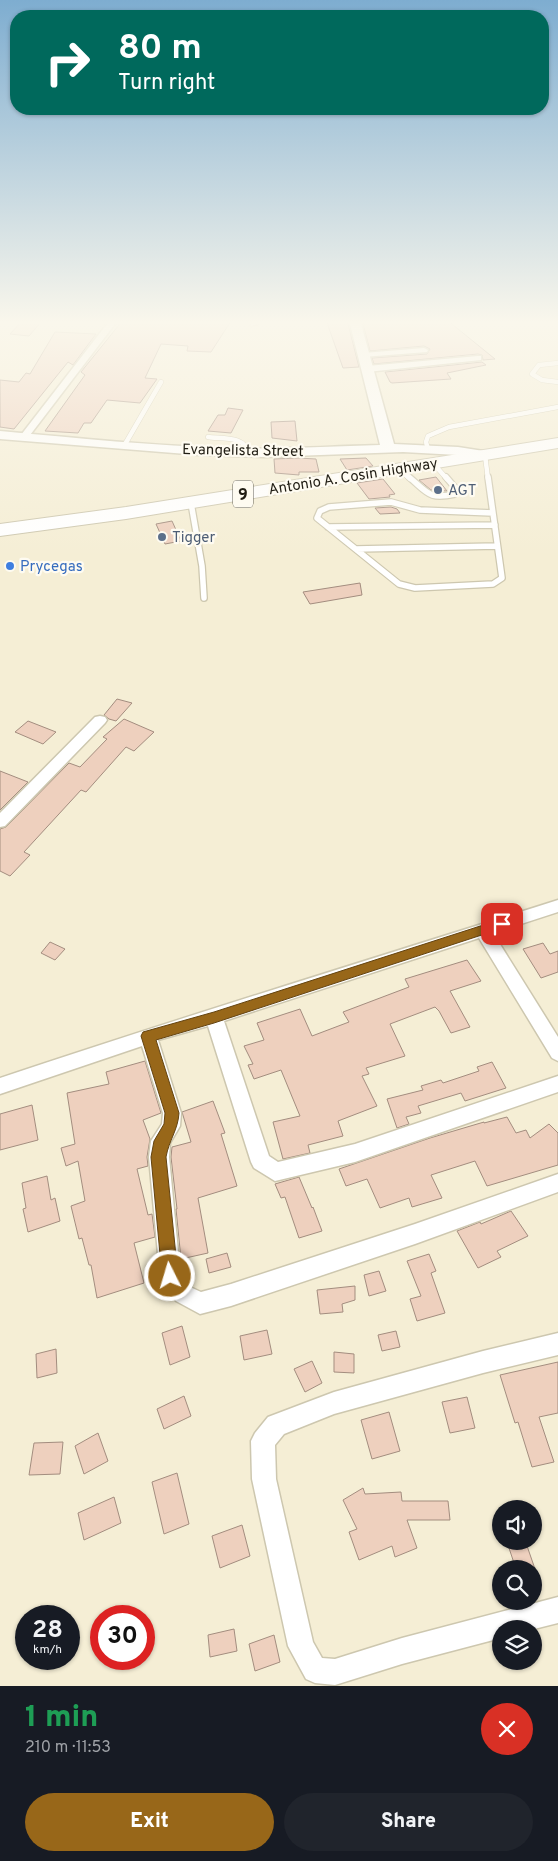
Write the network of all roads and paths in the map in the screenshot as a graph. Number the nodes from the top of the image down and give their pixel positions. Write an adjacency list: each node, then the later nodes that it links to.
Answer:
1 (52, 399): 6 (street)
2 (151, 399): 9 (lane)
3 (375, 399): 10 (street)
4 (558, 407): 13 (lane)
5 (0, 435): 6 (street, Evangelista Street)
6 (24, 437): 9 (street, Evangelista Street)
7 (208, 437): 11 (lane)
8 (558, 443): 12 (highway, Antonio A. Cosin Highway / 9)
9 (124, 446): 11 (street, Evangelista Street)
10 (388, 448): 11 (street, Evangelista Street); 13 (street, Evangelista Street)
11 (248, 453)
12 (485, 455): 13 (highway, Antonio A. Cosin Highway / 9); 16 (lane)
13 (430, 456): 14 (highway, Antonio A. Cosin Highway / 9); 14 (lane)
14 (399, 469): 15 (highway, Antonio A. Cosin Highway / 9)
15 (191, 503): 19 (highway, Antonio A. Cosin Highway / 9); 22 (lane)
16 (493, 513): 17 (lane); 18 (lane)
17 (495, 525): 18 (lane); 20 (lane)
18 (328, 527): 21 (lane)
19 (0, 530)
20 (497, 546): 21 (lane); 21 (lane)
21 (356, 550)
22 (204, 598)
23 (100, 720): 24 (street)
24 (0, 821)
25 (558, 906): 26 (street)
26 (483, 930): 27 (street); 29 (street)
27 (214, 1017): 28 (street); 30 (street)
28 (148, 1036): 31 (street); 32 (street)
29 (558, 1053)
30 (558, 1084)
31 (0, 1086)
32 (558, 1183)
33 (558, 1344): 34 (street)
34 (558, 1610)

